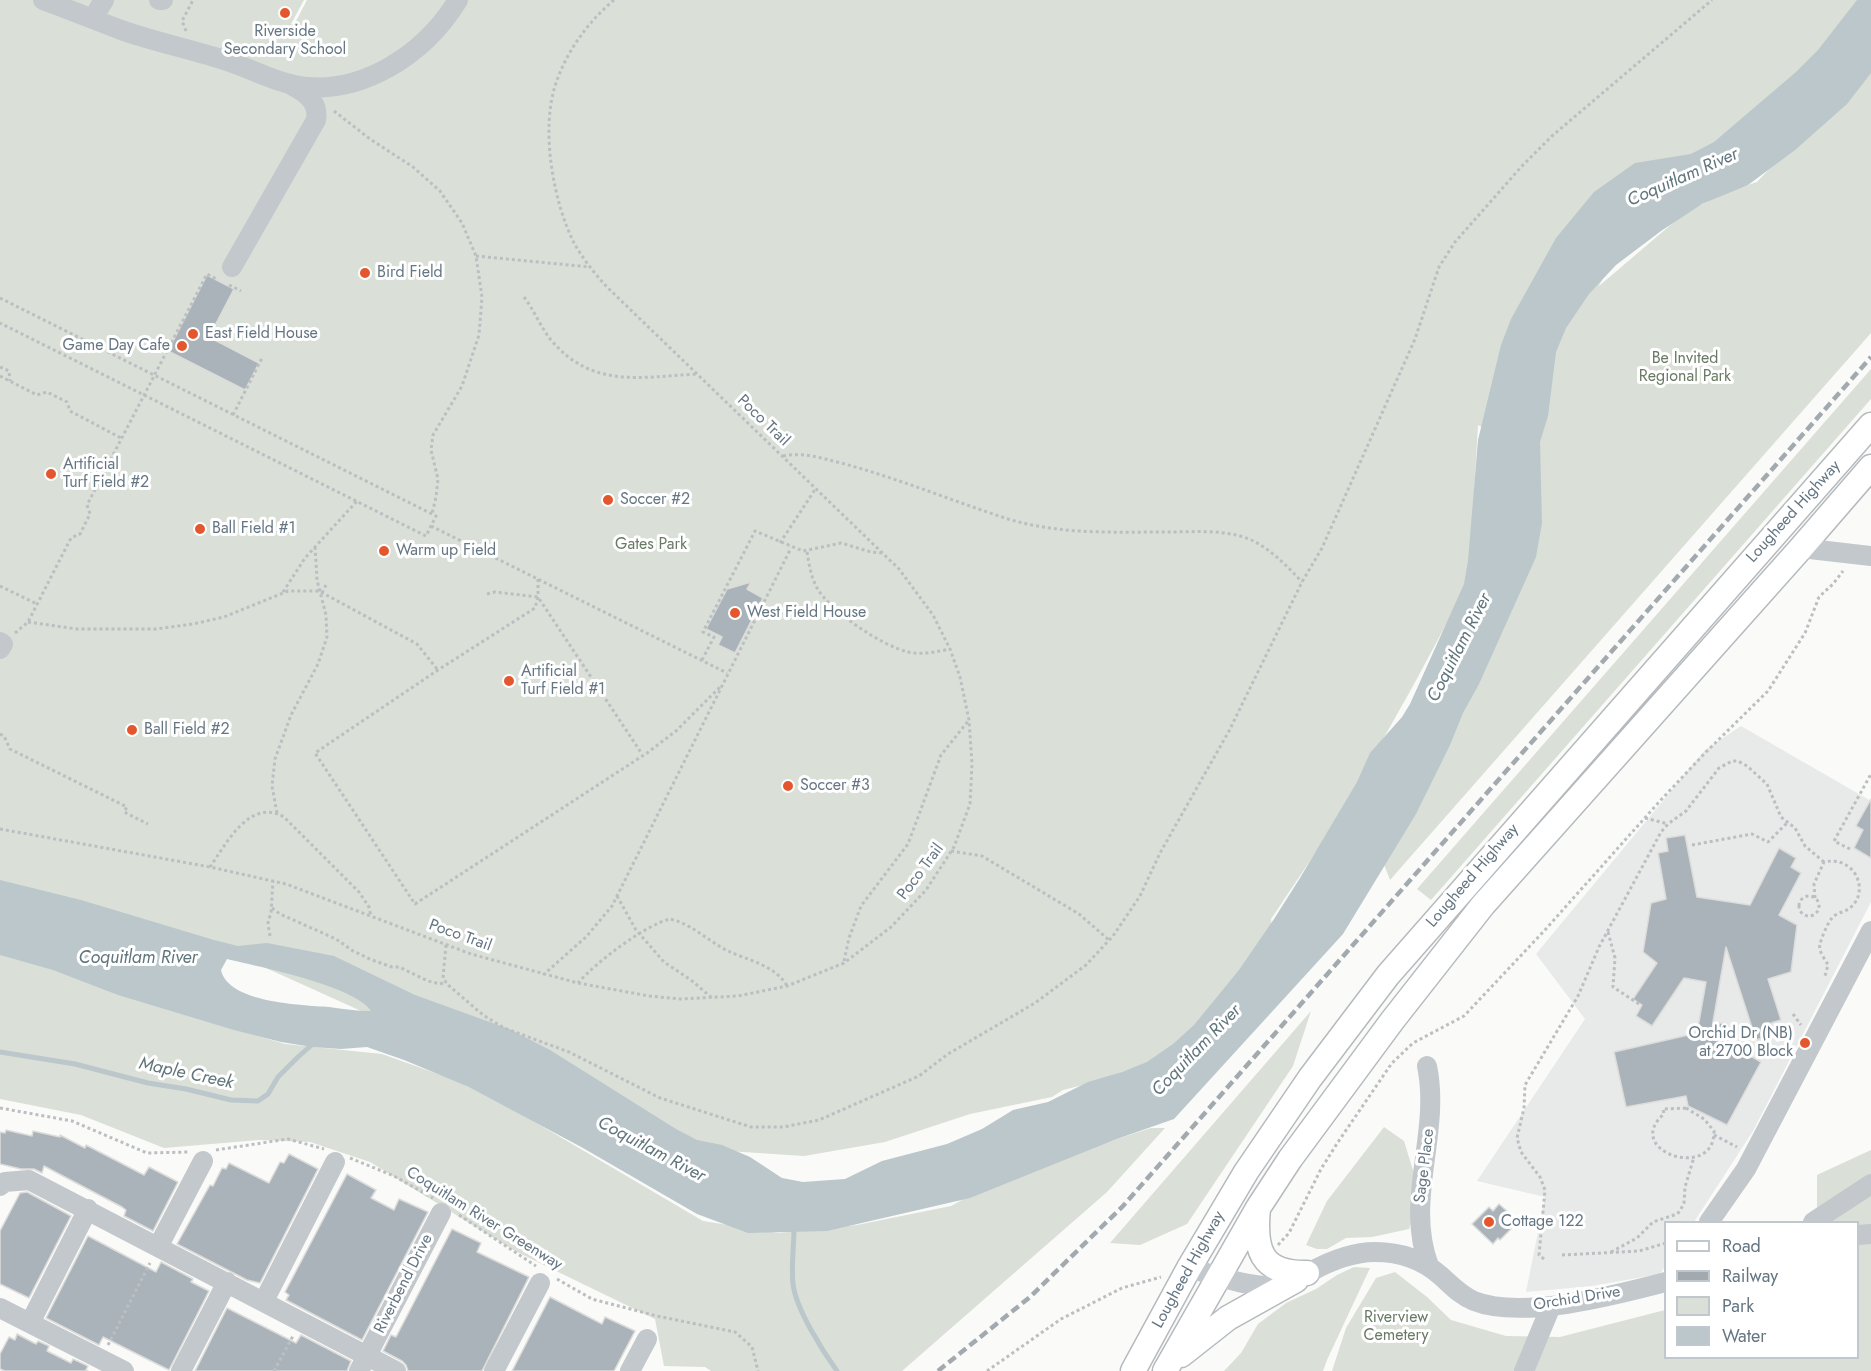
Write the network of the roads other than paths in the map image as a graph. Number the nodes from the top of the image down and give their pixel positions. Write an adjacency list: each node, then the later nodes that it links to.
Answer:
1 (43, 0): 4 (street)
2 (104, 0): 4 (street)
3 (459, 0): 5 (street)
4 (93, 18): 5 (street)
5 (291, 84): 6 (street)
6 (232, 267)
7 (1871, 425): 26 (main road, Lougheed Highway)
8 (1871, 467): 9 (main road, Lougheed Highway)
9 (1801, 548): 10 (street); 20 (main road, Lougheed Highway)
10 (1871, 556)
11 (0, 642): 12 (street)
12 (0, 649)
13 (1871, 931): 22 (street)
14 (1427, 1066): 25 (street, Sage Place)
15 (204, 1154): 24 (street)
16 (338, 1156): 32 (street)
17 (1871, 1184): 23 (street)
18 (0, 1186): 21 (street)
19 (444, 1208): 37 (street, Riverbend Drive)
20 (1258, 1208): 28 (main road, Lougheed Highway); 29 (main road)
21 (88, 1209): 24 (street); 35 (street)
22 (1709, 1221)
23 (1815, 1221)
24 (159, 1247): 30 (street)
25 (1429, 1266): 29 (street, Orchid Drive); 33 (street, Orchid Drive)
26 (1189, 1268): 28 (street, Orchid Drive); 44 (main road, Lougheed Highway)
27 (545, 1276): 42 (street)
28 (1219, 1276): 29 (street, Orchid Drive); 38 (main road, Lougheed Highway)
29 (1302, 1276): 38 (main road)
30 (227, 1282): 32 (street); 40 (street)
31 (1664, 1282): 33 (street, Orchid Drive)
32 (264, 1301): 37 (street)
33 (1551, 1306): 45 (street)
34 (0, 1308): 35 (street)
35 (30, 1323): 39 (street)
36 (647, 1339): 43 (street)
37 (363, 1363): 41 (street)
38 (1167, 1369)
39 (121, 1370)
40 (181, 1371)
41 (396, 1371)
42 (494, 1371)
43 (630, 1371)
44 (1133, 1371)
45 (1524, 1371)

